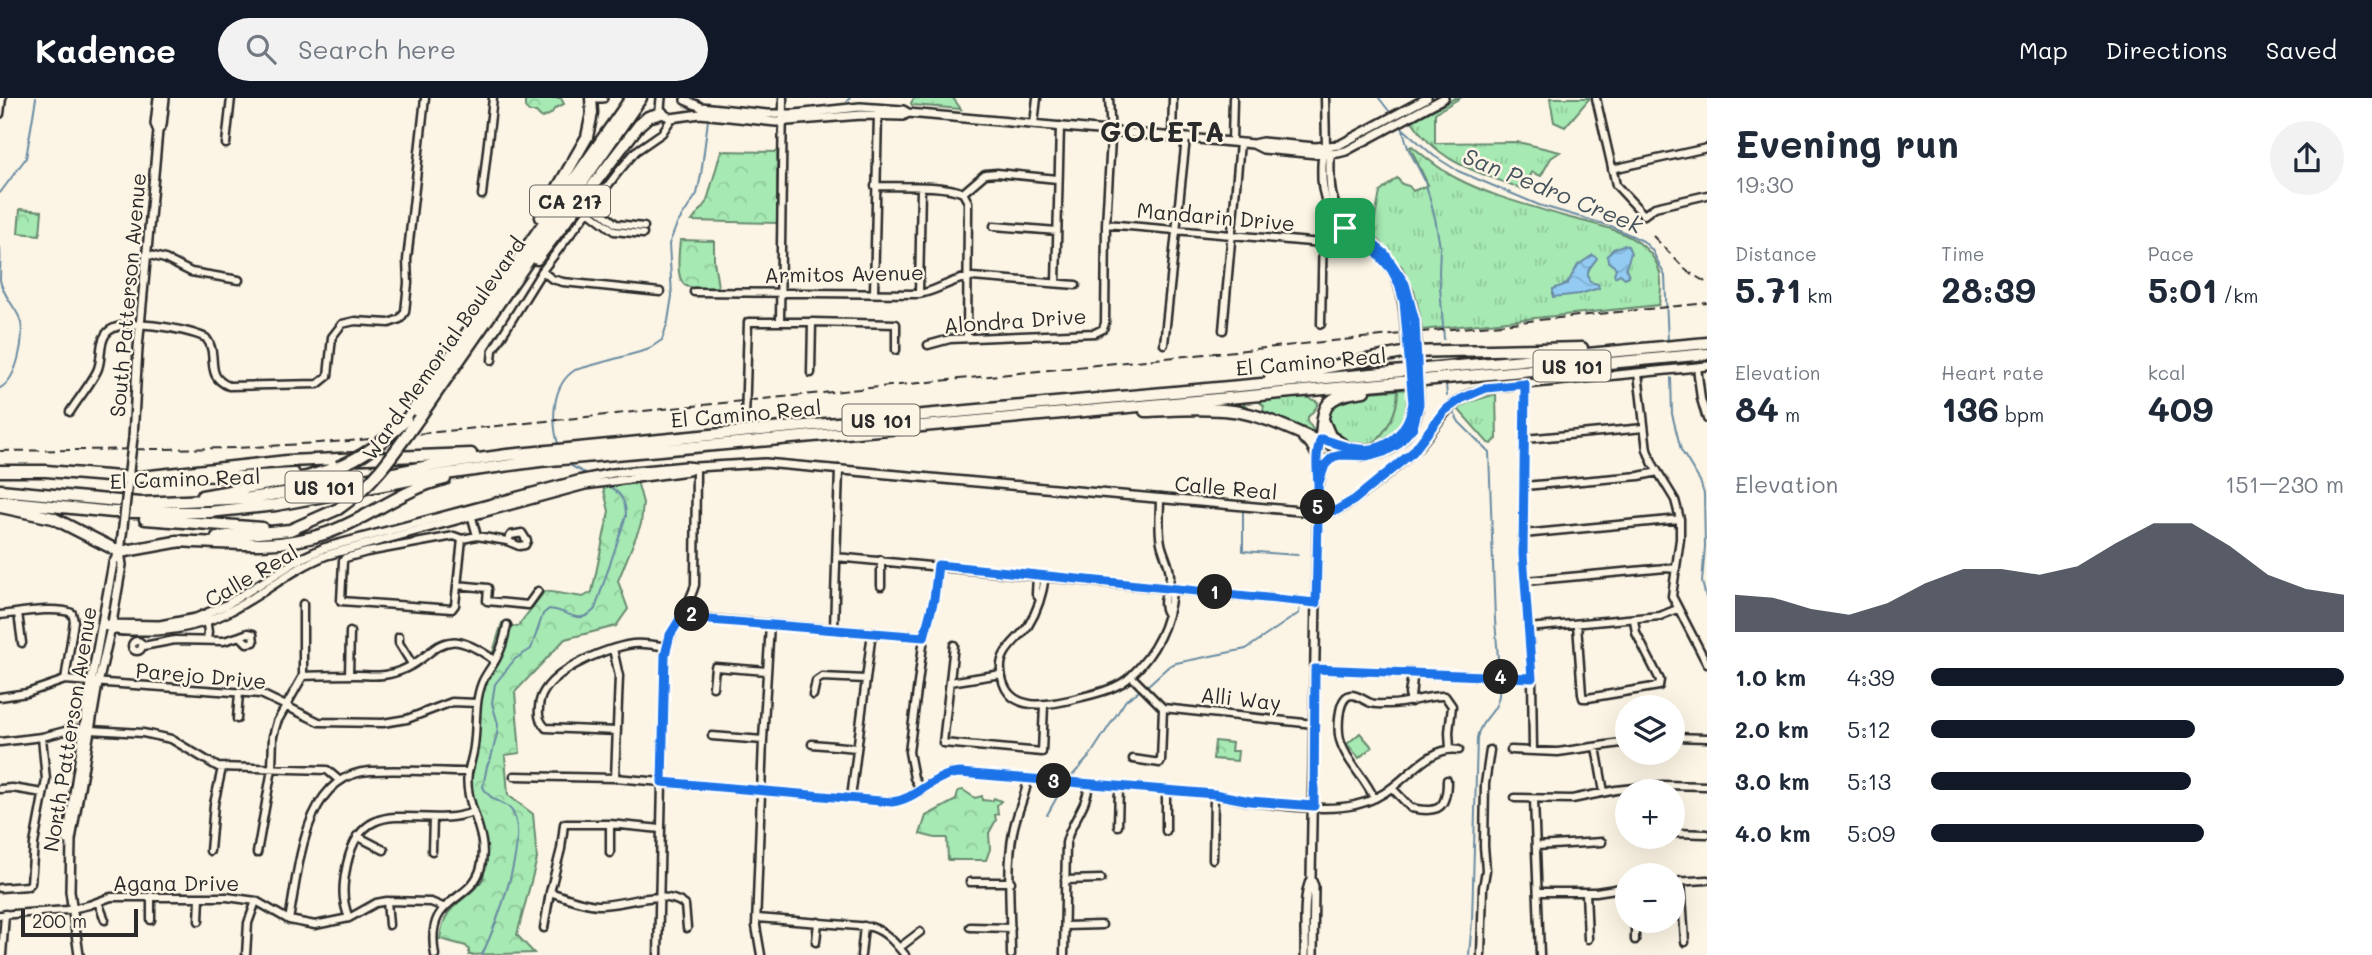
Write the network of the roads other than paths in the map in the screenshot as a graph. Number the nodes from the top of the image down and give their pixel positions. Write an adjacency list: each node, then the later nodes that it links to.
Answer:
1 (2, 98): 23 (street)
2 (158, 98): 28 (main road, South Patterson Avenue)
3 (165, 98): 28 (main road, South Patterson Avenue)
4 (231, 98): 33 (street)
5 (425, 98): 68 (street)
6 (493, 98): 41 (street)
7 (594, 98): 8 (main road); 56 (highway)
8 (603, 98)
9 (783, 98): 25 (street)
10 (1037, 98): 26 (street)
11 (1110, 98): 29 (street)
12 (1173, 98): 30 (street)
13 (1233, 98): 32 (street)
14 (1325, 98): 35 (street)
15 (1427, 98): 24 (main road)
16 (1444, 98): 24 (main road)
17 (1595, 98): 36 (street)
18 (684, 99): 20 (main road); 21 (main road)
19 (635, 100): 56 (highway, Ward Memorial Boulevard / CA 217); 64 (highway, Ward Memorial Boulevard / CA 217)
20 (665, 109): 21 (main road); 43 (street); 64 (highway)
21 (701, 110): 25 (main road)
22 (878, 112): 25 (main road); 26 (main road); 38 (street)
23 (0, 114)
24 (1402, 116): 35 (main road)
25 (783, 119): 61 (street)
26 (1034, 124): 27 (main road)
27 (1060, 126): 29 (main road); 37 (street)
28 (159, 131): 52 (main road, South Patterson Avenue)
29 (1110, 131): 30 (main road); 45 (street)
30 (1172, 136): 31 (main road)
31 (1186, 138): 32 (main road); 48 (street)
32 (1236, 143): 35 (main road); 50 (street)
33 (226, 144)
34 (1707, 148): 36 (street)
35 (1326, 152): 44 (main road)
36 (1612, 169): 42 (street)
37 (1057, 179): 40 (street); 49 (street)
38 (875, 186): 39 (street); 62 (street)
39 (921, 187): 40 (street); 63 (street)
40 (963, 193): 54 (street)
41 (482, 195)
42 (1707, 195)
43 (590, 208): 47 (street); 53 (street)
44 (1336, 213): 51 (street); 76 (main road, bridge); 76 (main road, bridge)
45 (1106, 224): 48 (street, Mandarin Drive); 70 (street, Alondra Drive)
46 (993, 226): 49 (street)
47 (643, 230)
48 (1176, 230): 50 (street, Mandarin Drive); 72 (street)
49 (1057, 231): 57 (street)
50 (1231, 235): 51 (street, Mandarin Drive); 69 (street)
51 (1322, 243): 67 (street)
52 (146, 254): 55 (street); 68 (main road, South Patterson Avenue)
53 (542, 271): 59 (street); 80 (street)
54 (968, 278): 57 (street, Armitos Avenue); 63 (street, Armitos Avenue); 70 (street)
55 (239, 280)
56 (504, 280): 107 (highway, Ward Memorial Boulevard / CA 217, bridge)
57 (1056, 283): 58 (street, Armitos Avenue)
58 (1076, 285)
59 (660, 292)
60 (694, 292): 61 (street, Armitos Avenue)
61 (780, 292): 62 (street, Armitos Avenue); 65 (street)
62 (874, 293): 63 (street, Armitos Avenue)
63 (919, 294)
64 (502, 299): 126 (highway, Ward Memorial Boulevard / CA 217, bridge)
65 (780, 321): 66 (street); 95 (street)
66 (811, 322): 75 (street); 83 (street)
67 (1321, 324)
68 (139, 325): 92 (street); 106 (main road, South Patterson Avenue, bridge)
69 (1223, 330)
70 (967, 338): 73 (street, Alondra Drive)
71 (1707, 343): 77 (highway, El Camino Real / US 101)
72 (1164, 344)
73 (928, 345)
74 (1638, 349): 76 (highway); 78 (highway, El Camino Real / US 101); 87 (highway, El Camino Real / US 101)
75 (896, 350)
76 (1412, 351): 87 (highway); 88 (main road, bridge)
77 (1679, 351): 78 (highway, El Camino Real / US 101); 79 (highway, El Camino Real / US 101)
78 (1660, 353): 85 (highway, El Camino Real / US 101)
79 (1707, 354)
80 (492, 360)
81 (1707, 366): 82 (main road, Calle Real)
82 (1697, 367): 84 (main road, Calle Real); 89 (street)
83 (811, 373)
84 (1638, 373): 86 (main road, Calle Real); 96 (street)
85 (1442, 377): 90 (highway); 91 (highway, El Camino Real / US 101)
86 (1525, 384): 97 (street); 123 (main road, Calle Real)
87 (1192, 391): 100 (highway, El Camino Real / US 101)
88 (1416, 398): 99 (main road); 104 (main road)
89 (1704, 399): 94 (street)
90 (1329, 403): 98 (highway); 99 (highway)
91 (1107, 408): 93 (highway); 100 (highway, El Camino Real / US 101)
92 (70, 412)
93 (1262, 419): 98 (highway); 101 (highway)
94 (1707, 419)
95 (745, 421)
96 (1644, 428): 97 (street); 111 (street)
97 (1525, 439): 115 (street)
98 (1320, 440): 99 (main road); 101 (main road); 104 (main road)
99 (1343, 445)
100 (574, 453): 103 (highway, El Camino Real / US 101)
101 (1317, 454): 114 (main road)
102 (506, 455): 103 (highway, El Camino Real / US 101); 112 (highway); 120 (highway, El Camino Real / US 101)
103 (555, 455): 105 (highway, El Camino Real / US 101)
104 (1356, 456): 114 (main road)
105 (540, 461): 122 (highway, El Camino Real / US 101); 130 (highway)
106 (130, 462): 113 (main road, North Patterson Avenue)
107 (338, 467): 112 (highway); 120 (highway)
108 (696, 467): 109 (main road, Calle Real); 116 (main road, Calle Real); 116 (main road, Calle Real); 146 (street)
109 (839, 469): 118 (main road, Calle Real); 133 (street)
110 (0, 471): 113 (highway)
111 (1658, 472): 115 (street); 125 (street)
112 (169, 473): 113 (highway)
113 (128, 478): 132 (main road, North Patterson Avenue, bridge)
114 (1318, 485): 123 (main road)
115 (1524, 486): 127 (street)
116 (577, 487): 124 (main road, Calle Real)
117 (0, 490): 120 (highway, El Camino Real / US 101)
118 (1160, 498): 123 (main road, Calle Real); 141 (street)
119 (0, 501): 122 (highway, El Camino Real / US 101)
120 (140, 503)
121 (0, 506): 132 (highway)
122 (96, 511): 126 (highway)
123 (1318, 512): 143 (main road)
124 (468, 513): 128 (street); 149 (main road, Calle Real)
125 (1680, 519): 127 (street); 136 (street)
126 (302, 524): 130 (highway)
127 (1523, 534): 138 (street)
128 (476, 536): 129 (street); 131 (street)
129 (462, 539): 139 (street); 139 (street)
130 (176, 541): 132 (highway)
131 (507, 541)
132 (120, 552): 151 (main road, North Patterson Avenue); 155 (main road, North Patterson Avenue)
133 (836, 557): 134 (street); 157 (street)
134 (881, 560): 135 (street); 140 (street)
135 (938, 565): 137 (street); 162 (street)
136 (1675, 569): 138 (street); 145 (street)
137 (1041, 575): 141 (street); 174 (street)
138 (1526, 581): 156 (street)
139 (457, 585): 142 (street)
140 (881, 586)
141 (1169, 588): 143 (street); 178 (street)
142 (538, 591)
143 (1316, 603): 172 (main road)
144 (303, 604): 177 (street)
145 (1677, 609): 150 (street); 171 (street)
146 (685, 611): 152 (street); 167 (street)
147 (19, 613): 148 (street); 164 (street); 181 (street)
148 (0, 615)
149 (206, 618): 155 (main road, Calle Real); 163 (street)
150 (1634, 619): 153 (street); 153 (street)
151 (102, 624): 155 (main road); 183 (main road, North Patterson Avenue)
152 (771, 624): 157 (street); 173 (street)
153 (1577, 624): 156 (street)
154 (507, 625): 169 (street)
155 (111, 626): 183 (main road, North Patterson Avenue)
156 (1528, 628): 179 (street)
157 (834, 629): 159 (street)
158 (350, 632): 176 (street)
159 (872, 632): 162 (street); 180 (street)
160 (240, 636): 163 (street)
161 (399, 637): 170 (street)
162 (924, 637): 227 (street)
163 (211, 640): 166 (street)
164 (22, 643)
165 (954, 645): 182 (street)
166 (143, 646)
167 (666, 648): 168 (street); 219 (street)
168 (613, 649): 196 (street); 196 (street)
169 (495, 661): 170 (street); 189 (street)
170 (412, 664): 176 (street)
171 (1707, 664)
172 (1315, 669): 175 (street); 194 (main road)
173 (767, 671): 184 (street); 201 (street)
174 (1001, 674): 182 (street); 190 (street)
175 (1411, 674): 179 (street); 188 (street)
176 (349, 675): 177 (street)
177 (303, 676): 191 (street)
178 (1131, 676): 190 (street); 192 (street)
179 (1532, 678): 209 (street)
180 (866, 679): 186 (street); 206 (street)
181 (65, 680): 183 (street, Parejo Drive); 187 (street, Parejo Drive)
182 (950, 682): 190 (street)
183 (94, 683): 185 (street, Parejo Drive); 195 (main road, North Patterson Avenue)
184 (713, 687)
185 (239, 693): 191 (street, Parejo Drive); 193 (street)
186 (813, 695)
187 (0, 696)
188 (1411, 700): 224 (street); 233 (street)
189 (477, 703): 191 (street, Parejo Drive); 213 (street)
190 (1044, 705)
191 (286, 706): 212 (street)
192 (1163, 708): 194 (street, Alli Way); 210 (street)
193 (237, 719)
194 (1314, 724): 237 (main road)
195 (87, 729): 198 (street); 211 (street); 274 (main road, North Patterson Avenue)
196 (617, 731): 215 (street)
197 (712, 736): 201 (street)
198 (41, 737): 202 (street); 231 (street)
199 (1685, 737): 200 (street)
200 (1707, 738)
201 (763, 740): 226 (street)
202 (0, 743)
203 (812, 744): 206 (street)
204 (1615, 744): 205 (street)
205 (1596, 747): 209 (street); 230 (street)
206 (857, 748): 235 (street)
207 (1490, 750): 311 (street)
208 (1511, 750): 209 (street)
209 (1533, 751)
210 (1133, 759)
211 (222, 768): 212 (street); 250 (street)
212 (272, 769): 218 (street); 252 (street)
213 (468, 772): 218 (street); 238 (street)
214 (514, 776): 215 (street)
215 (615, 778): 219 (street)
216 (1028, 779): 220 (street); 227 (street); 261 (street)
217 (1447, 780): 224 (street)
218 (340, 781): 280 (street)
219 (662, 782): 226 (street); 242 (street)
220 (1088, 785): 222 (street); 257 (street)
221 (1685, 785): 223 (street)
222 (1118, 786): 228 (street); 241 (street)
223 (1707, 786)
224 (1392, 788): 233 (street)
225 (0, 789): 231 (street)
226 (761, 790): 235 (street); 277 (street)
227 (921, 790): 235 (street)
228 (1166, 790): 232 (street); 243 (street)
229 (1615, 791): 230 (street)
230 (1604, 792): 236 (street)
231 (43, 793): 262 (street)
232 (1214, 794): 237 (street); 254 (street)
233 (1374, 798): 237 (street)
234 (1516, 798): 236 (street)
235 (851, 799)
236 (1534, 799): 248 (street)
237 (1314, 806): 255 (main road)
238 (473, 811): 239 (street); 273 (street)
239 (433, 818): 246 (street); 251 (street)
240 (610, 824): 242 (street); 253 (street); 264 (street)
241 (1118, 826)
242 (662, 829): 269 (street)
243 (1166, 831)
244 (1685, 833): 245 (street)
245 (1707, 834)
246 (357, 836): 249 (street); 276 (street)
247 (1602, 842): 248 (street)
248 (1536, 846): 265 (street)
249 (384, 850)
250 (210, 851)
251 (432, 851)
252 (257, 853)
253 (610, 853)
254 (1213, 859)
255 (1311, 878): 309 (main road); 310 (main road)
256 (1101, 879): 257 (street)
257 (1065, 880): 286 (street)
258 (1707, 880): 259 (street)
259 (1685, 881)
260 (970, 882): 261 (street)
261 (1011, 882): 290 (street)
262 (0, 888)
263 (1615, 889): 266 (street)
264 (550, 892): 269 (street); 288 (street)
265 (1538, 892): 266 (street); 312 (street)
266 (1586, 892): 294 (street)
267 (151, 896): 268 (street, Agana Drive); 272 (street, Agana Drive); 279 (street)
268 (200, 897): 270 (street, Agana Drive); 281 (street)
269 (659, 898): 289 (street); 303 (street)
270 (256, 901): 280 (street, Agana Drive); 301 (street)
271 (387, 901): 273 (street, Agana Drive); 276 (street, Agana Drive); 283 (street)
272 (97, 902): 274 (street, Agana Drive); 278 (street)
273 (443, 906): 302 (street)
274 (69, 909): 275 (street, Agana Drive); 300 (main road, North Patterson Avenue)
275 (2, 914): 299 (street)
276 (349, 918): 280 (street, Agana Drive)
277 (757, 918): 282 (street); 304 (street)
278 (106, 920)
279 (151, 920)
280 (289, 920)
281 (199, 921)
282 (818, 922): 285 (street); 296 (street)
283 (389, 925)
284 (1102, 925): 286 (street)
285 (864, 926): 298 (street); 305 (street)
286 (1065, 926): 308 (street)
287 (970, 927): 290 (street)
288 (544, 928)
289 (687, 928)
290 (1011, 928): 307 (street)
291 (920, 932): 298 (street)
292 (1635, 933): 295 (street)
293 (1684, 933): 297 (street)
294 (1588, 939)
295 (1635, 940)
296 (816, 942)
297 (1685, 942)
298 (900, 948): 306 (street)
299 (2, 955)
300 (76, 955)
301 (246, 955)
302 (435, 955)
303 (659, 955)
304 (761, 955)
305 (861, 955)
306 (905, 955)
307 (1011, 955)
308 (1065, 955)
309 (1305, 955)
310 (1313, 955)
311 (1481, 955)
312 (1540, 955)

